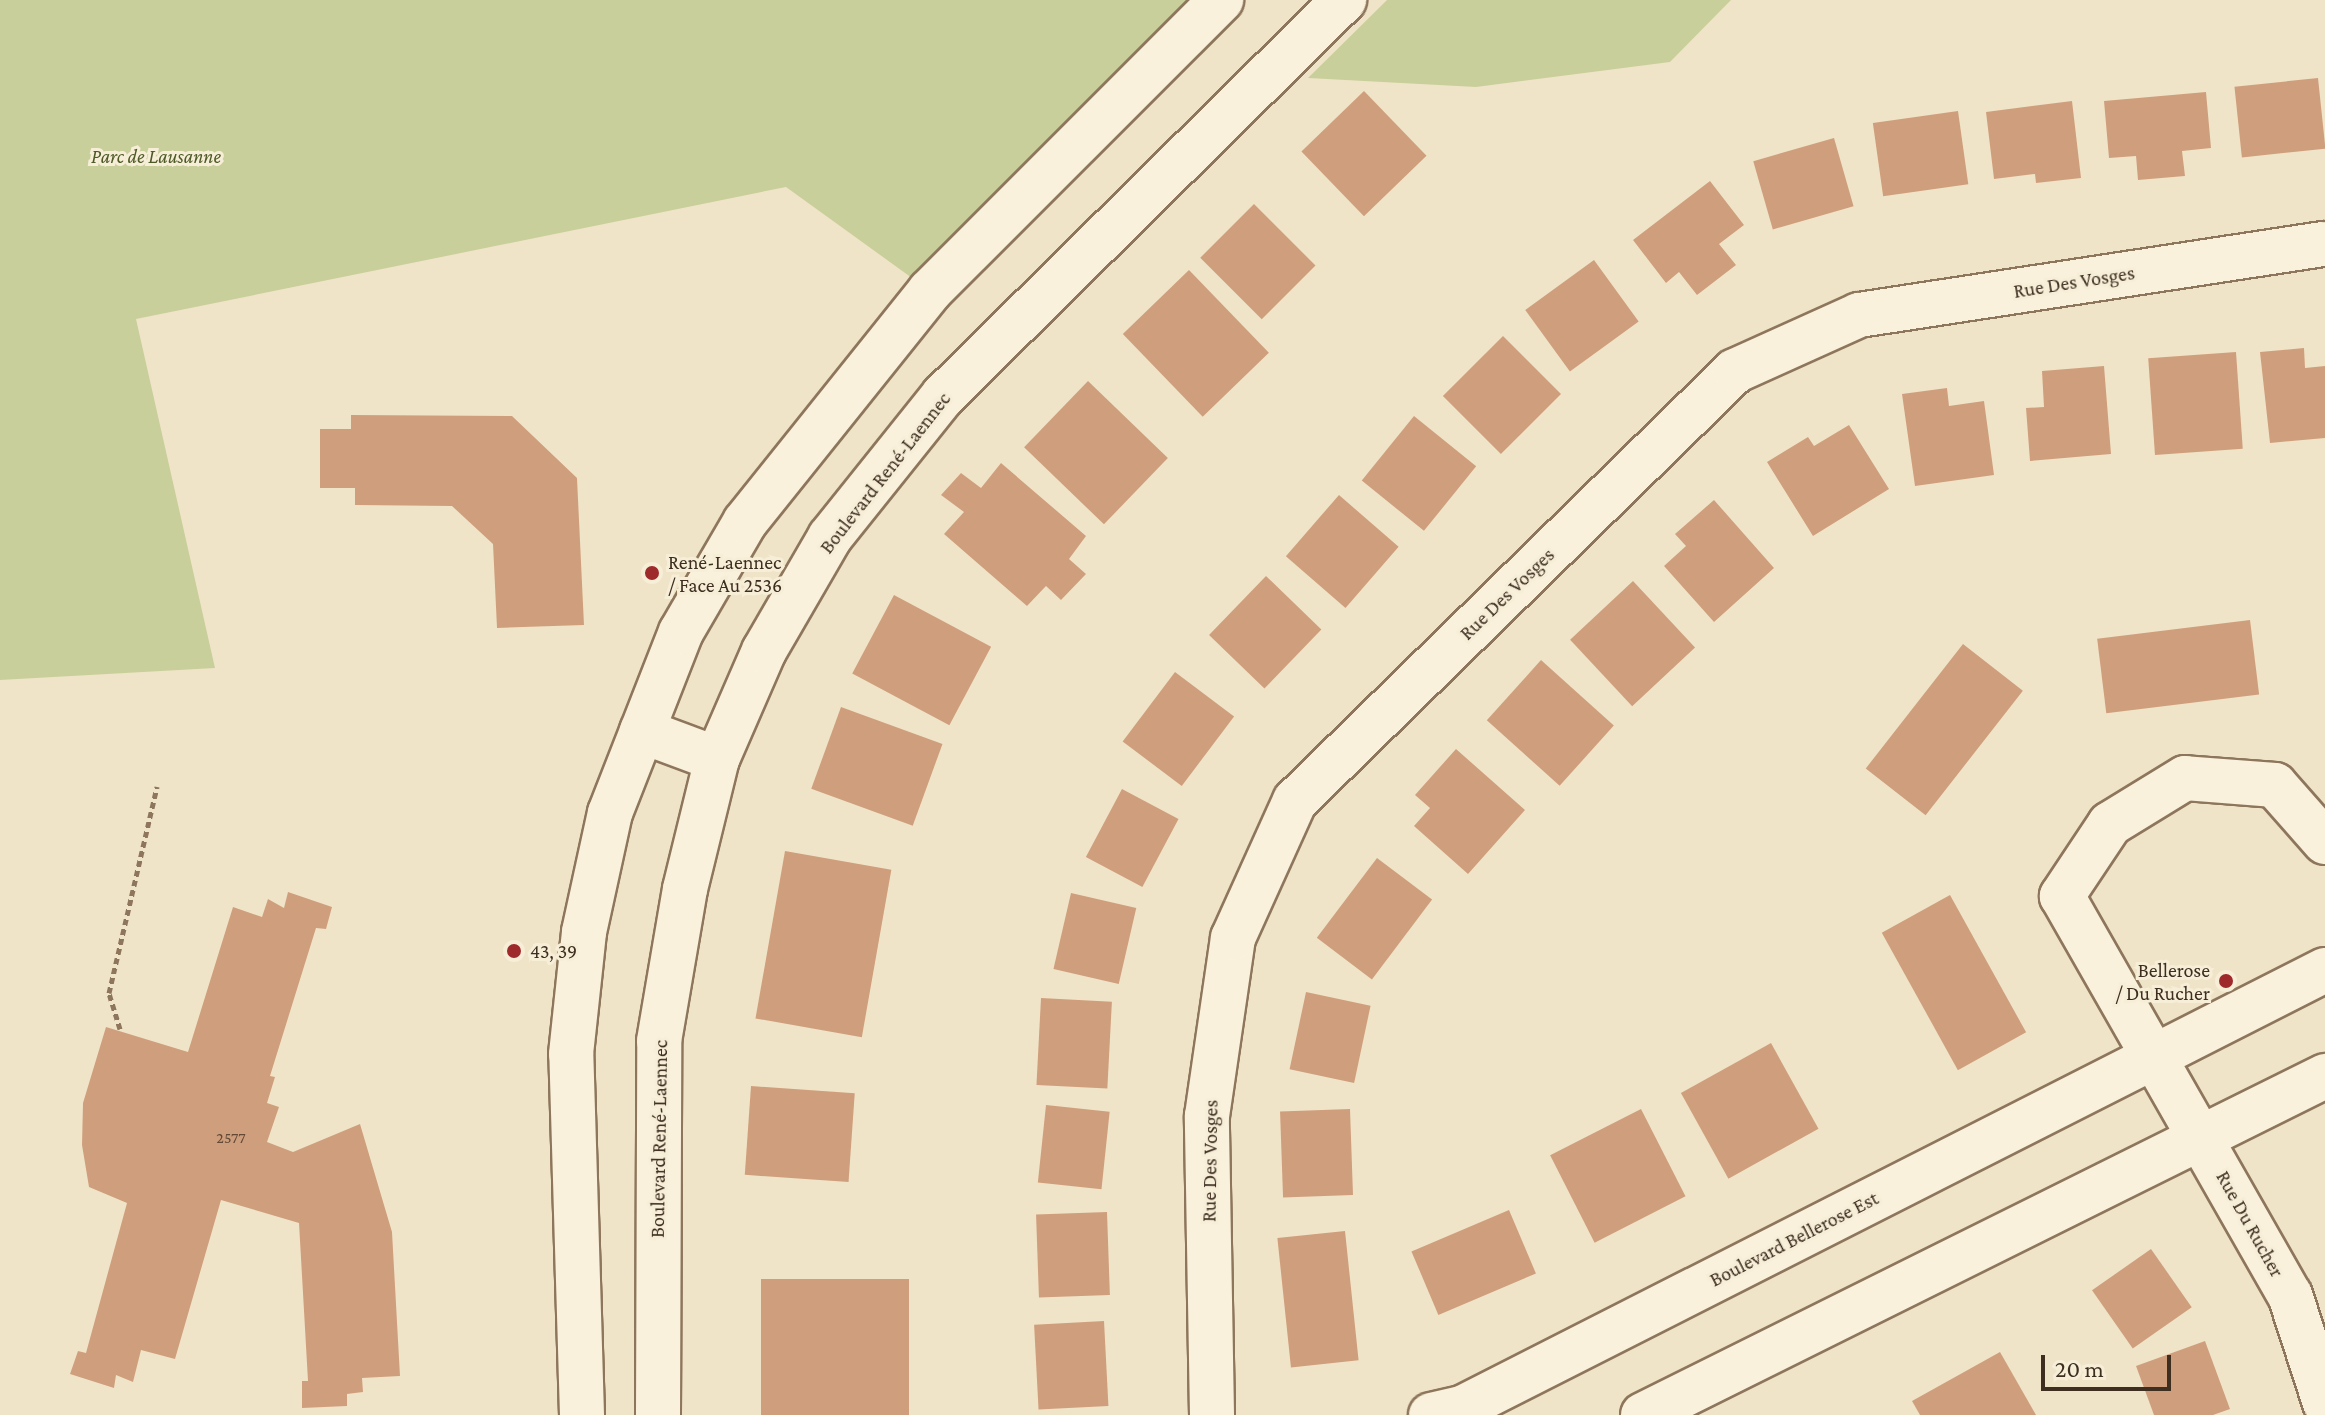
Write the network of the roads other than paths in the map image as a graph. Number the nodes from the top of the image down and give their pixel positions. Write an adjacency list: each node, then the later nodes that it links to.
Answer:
1 (1221, 0): 4 (street)
2 (1344, 0): 5 (street, Boulevard René-Laennec)
3 (2325, 244): 14 (street, Rue Des Vosges)
4 (642, 731): 5 (street); 12 (street)
5 (717, 759): 13 (street, Boulevard René-Laennec)
6 (2325, 842): 8 (street)
7 (2325, 970): 8 (street, Boulevard Bellerose Est)
8 (2154, 1055): 10 (street, Rue Du Rucher); 15 (street, Boulevard Bellerose Est)
9 (2325, 1076): 10 (street)
10 (2203, 1141): 11 (street, Rue Du Rucher); 16 (street)
11 (2325, 1403)
12 (582, 1415)
13 (658, 1415)
14 (1212, 1415)
15 (1431, 1415)
16 (1643, 1415)

